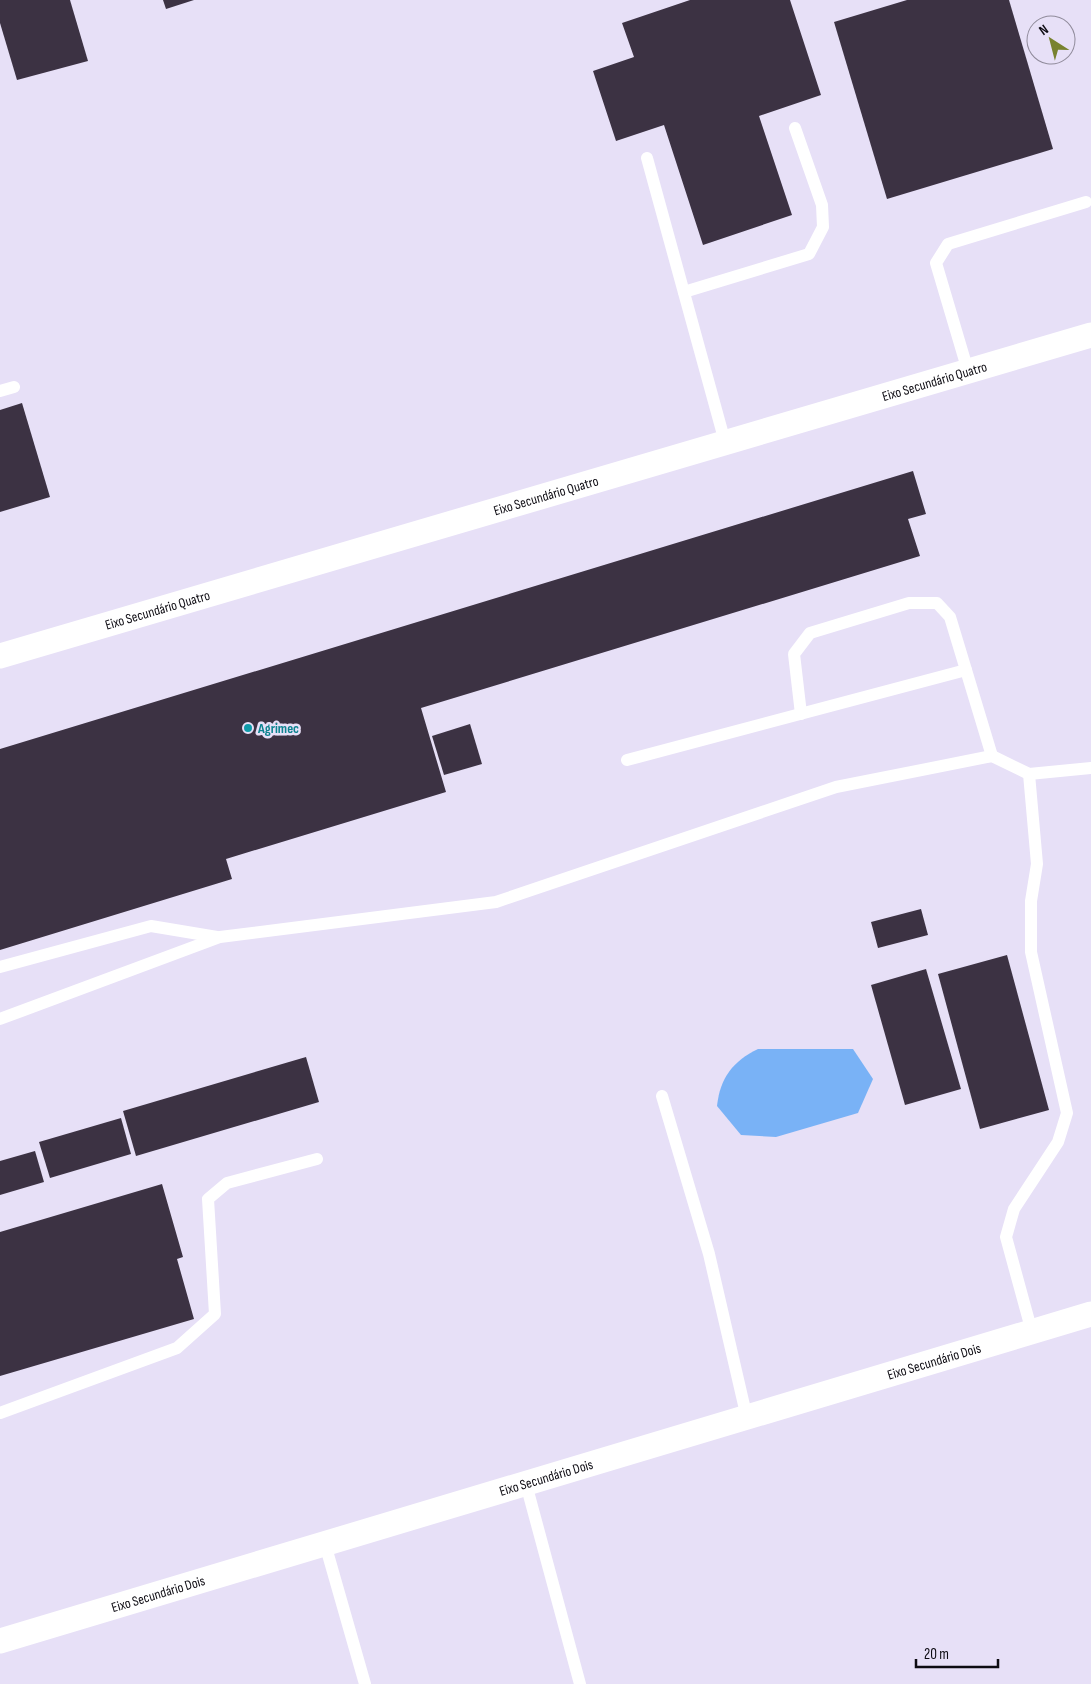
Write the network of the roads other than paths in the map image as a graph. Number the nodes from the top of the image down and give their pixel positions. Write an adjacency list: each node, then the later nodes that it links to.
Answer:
1 (796, 128): 4 (lane)
2 (646, 158): 4 (lane)
3 (1086, 202): 6 (lane)
4 (684, 292): 9 (lane)
5 (1091, 334): 6 (street, Eixo Secundário Quatro)
6 (968, 371): 9 (street, Eixo Secundário Quatro)
7 (14, 387): 8 (lane)
8 (0, 391)
9 (725, 442): 10 (street, Eixo Secundário Quatro)
10 (0, 656)
11 (966, 670): 12 (lane); 12 (lane); 13 (lane)
12 (800, 714): 14 (lane)
13 (992, 756): 16 (lane); 17 (lane)
14 (627, 760)
15 (1091, 768): 16 (lane)
16 (1029, 774): 23 (lane)
17 (220, 937): 18 (lane); 19 (lane)
18 (0, 967)
19 (0, 1019)
20 (662, 1096): 25 (lane)
21 (317, 1159): 24 (lane)
22 (1091, 1314): 23 (street, Eixo Secundário Dois)
23 (1032, 1332): 25 (street, Eixo Secundário Dois)
24 (0, 1413)
25 (747, 1418): 26 (street, Eixo Secundário Dois)
26 (526, 1484): 27 (street, Eixo Secundário Dois); 30 (lane)
27 (325, 1544): 28 (street, Eixo Secundário Dois); 29 (lane)
28 (0, 1641)
29 (365, 1684)
30 (580, 1684)

